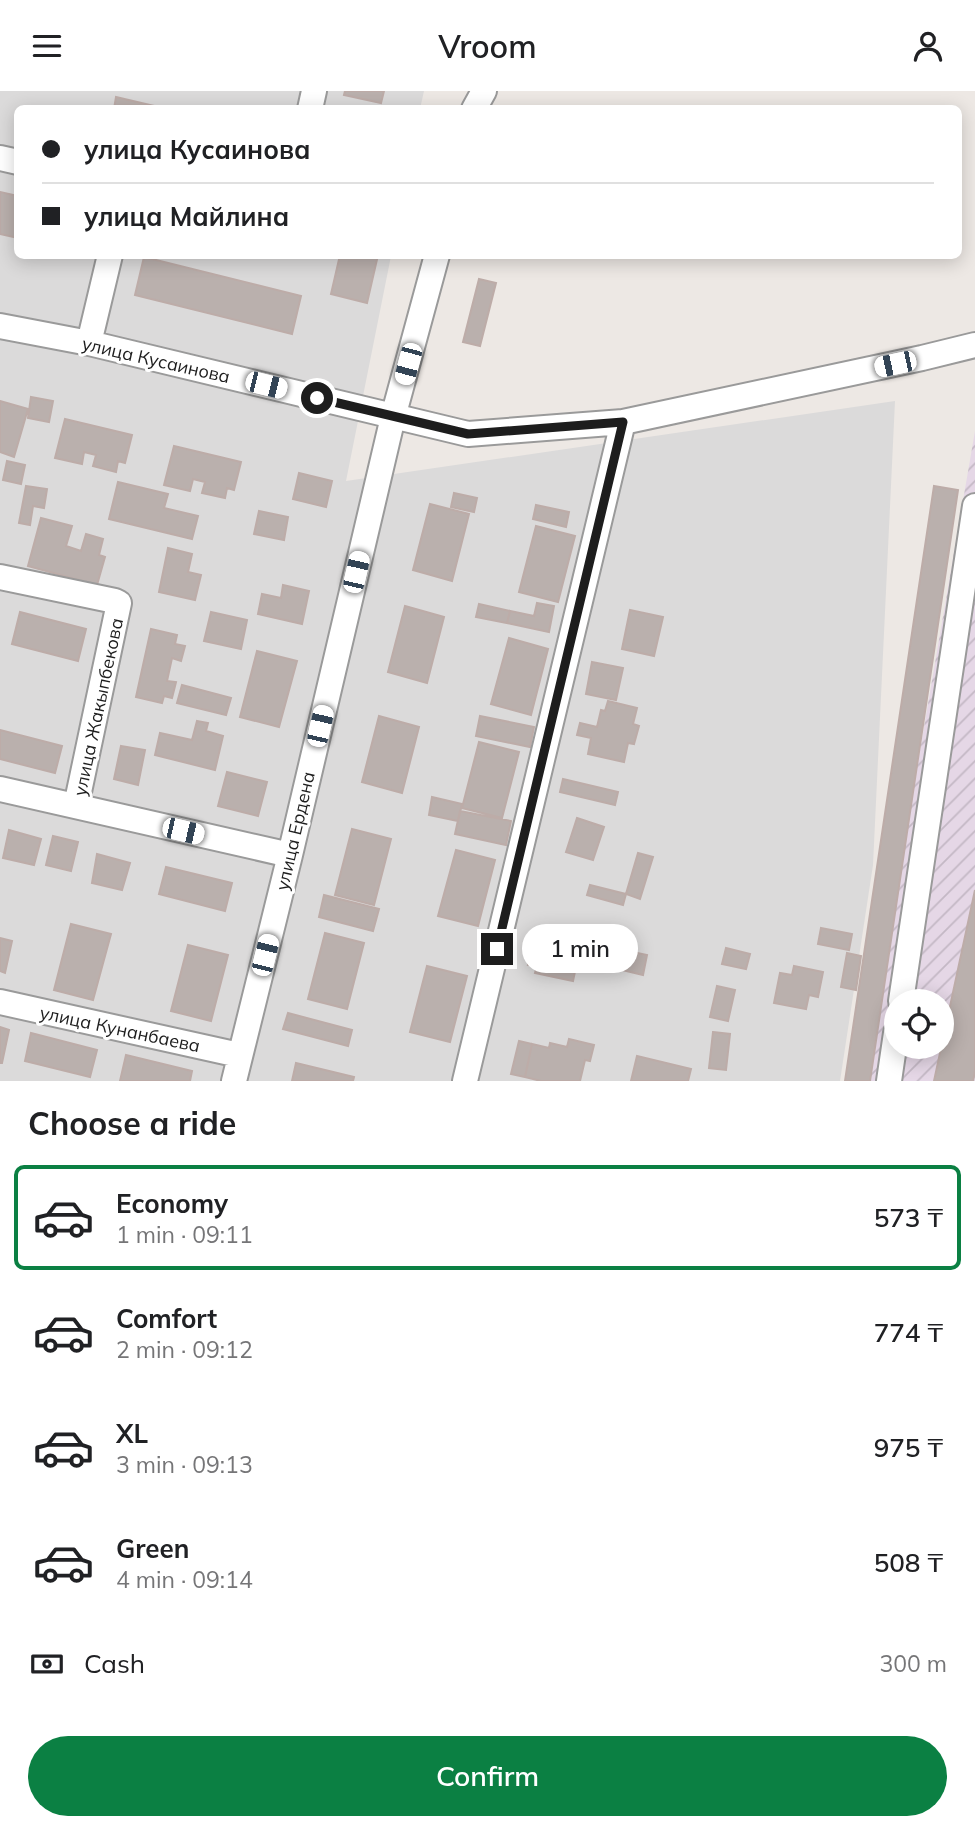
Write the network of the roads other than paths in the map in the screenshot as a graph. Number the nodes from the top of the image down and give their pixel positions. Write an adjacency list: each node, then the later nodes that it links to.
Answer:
1 (109, 259): 4 (street)
2 (436, 259): 6 (street, улица Ердена)
3 (0, 325): 4 (street, улица Кусаинова)
4 (89, 343): 6 (street, улица Кусаинова)
5 (973, 350): 7 (street, улица Кусаинова)
6 (393, 417): 7 (street, улица Кусаинова); 12 (street, улица Ердена)
7 (623, 422): 18 (street)
8 (975, 506): 13 (street)
9 (0, 577): 11 (street, улица Жакыпбекова)
10 (0, 789): 11 (street)
11 (76, 806): 12 (street)
12 (290, 855): 15 (street, улица Ердена)
13 (903, 989)
14 (0, 1002): 15 (street, улица Кунанбаева)
15 (239, 1055): 17 (street, улица Ердена)
16 (892, 1059): 19 (street)
17 (234, 1081)
18 (465, 1081)
19 (889, 1081)

